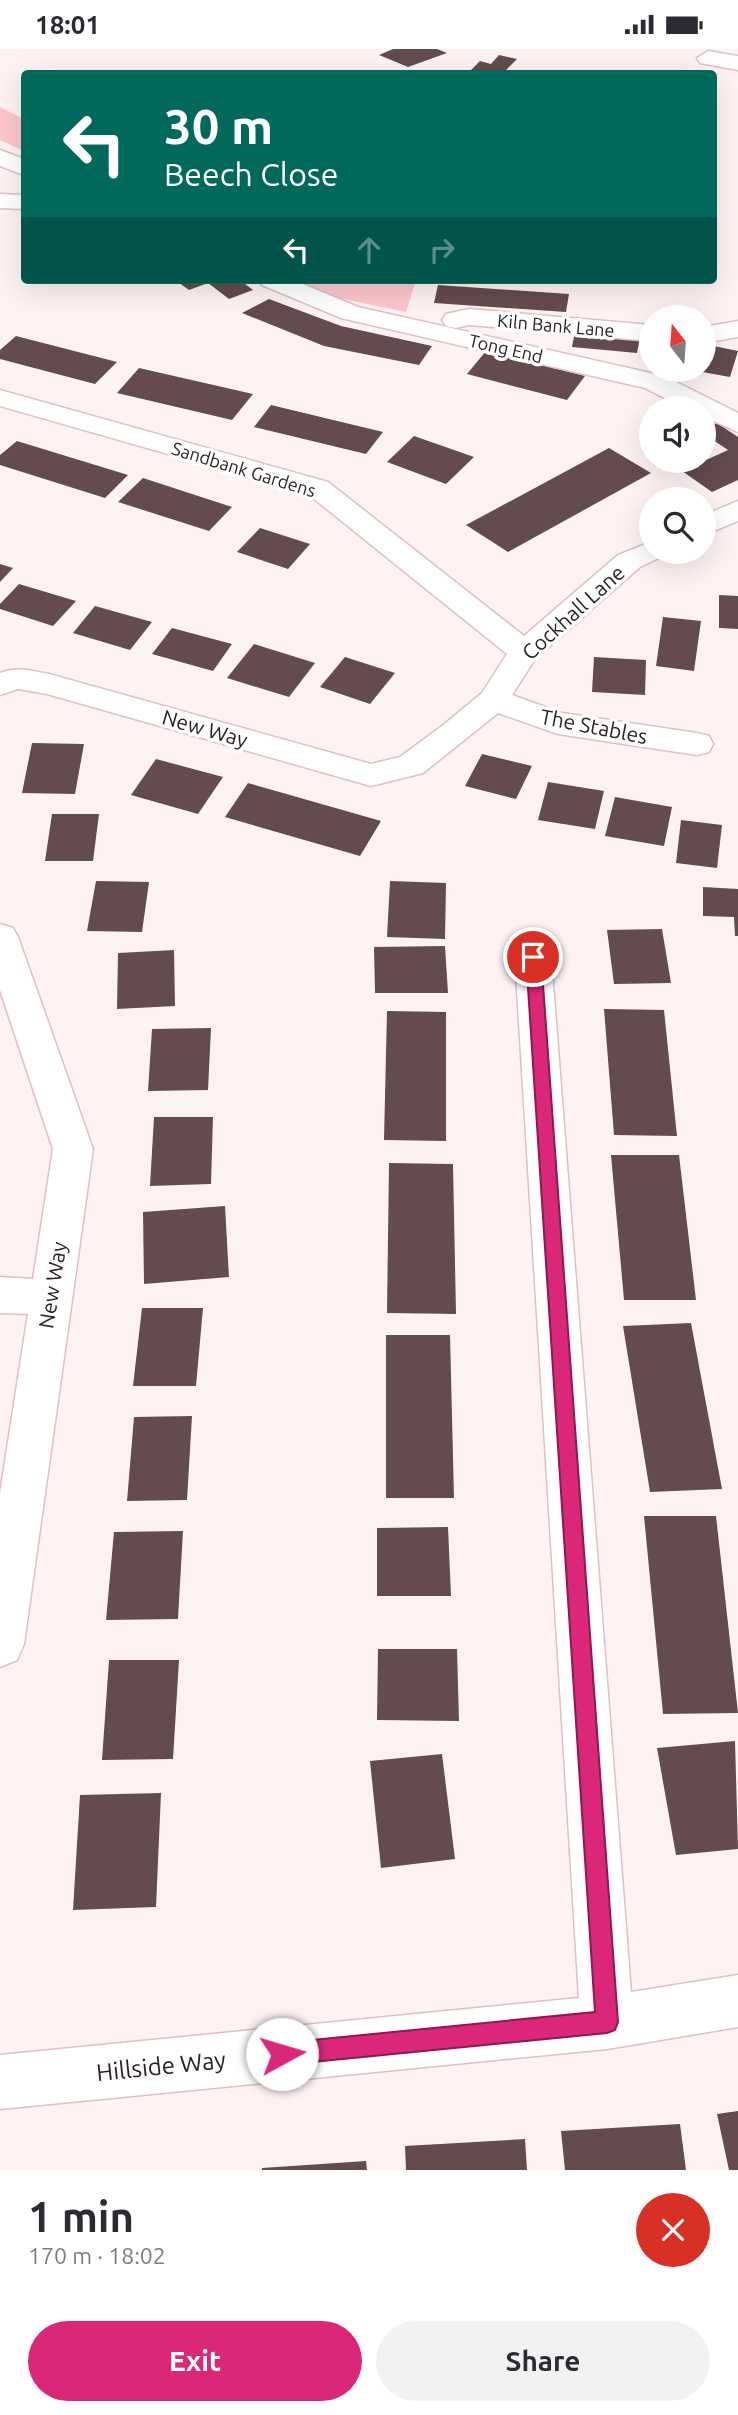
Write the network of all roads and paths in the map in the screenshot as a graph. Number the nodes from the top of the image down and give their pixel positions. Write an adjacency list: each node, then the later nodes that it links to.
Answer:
1 (708, 58): 2 (street)
2 (738, 63)
3 (0, 157): 4 (street)
4 (21, 167)
5 (0, 201): 6 (street)
6 (21, 202)
7 (281, 284): 8 (street, Tong End)
8 (420, 328): 10 (street, Kiln Bank Lane); 13 (street, Tong End)
9 (738, 329): 11 (street)
10 (639, 332)
11 (716, 333)
12 (0, 397): 17 (street, Sandbank Gardens)
13 (738, 424)
14 (738, 510): 15 (street)
15 (716, 520)
16 (639, 556): 17 (street, Cockhall Lane)
17 (524, 652): 19 (street, Cockhall Lane)
18 (0, 685): 21 (street, New Way)
19 (493, 700): 20 (street, The Stables); 21 (street, Cockhall Lane)
20 (697, 744)
21 (411, 765)
22 (0, 937): 25 (street, New Way)
23 (533, 957): 28 (street)
24 (0, 1295): 25 (street)
25 (50, 1297): 26 (street, New Way)
26 (0, 1644)
27 (738, 2001): 28 (street, Hillside Way)
28 (607, 2022): 29 (street, Hillside Way)
29 (0, 2081)

